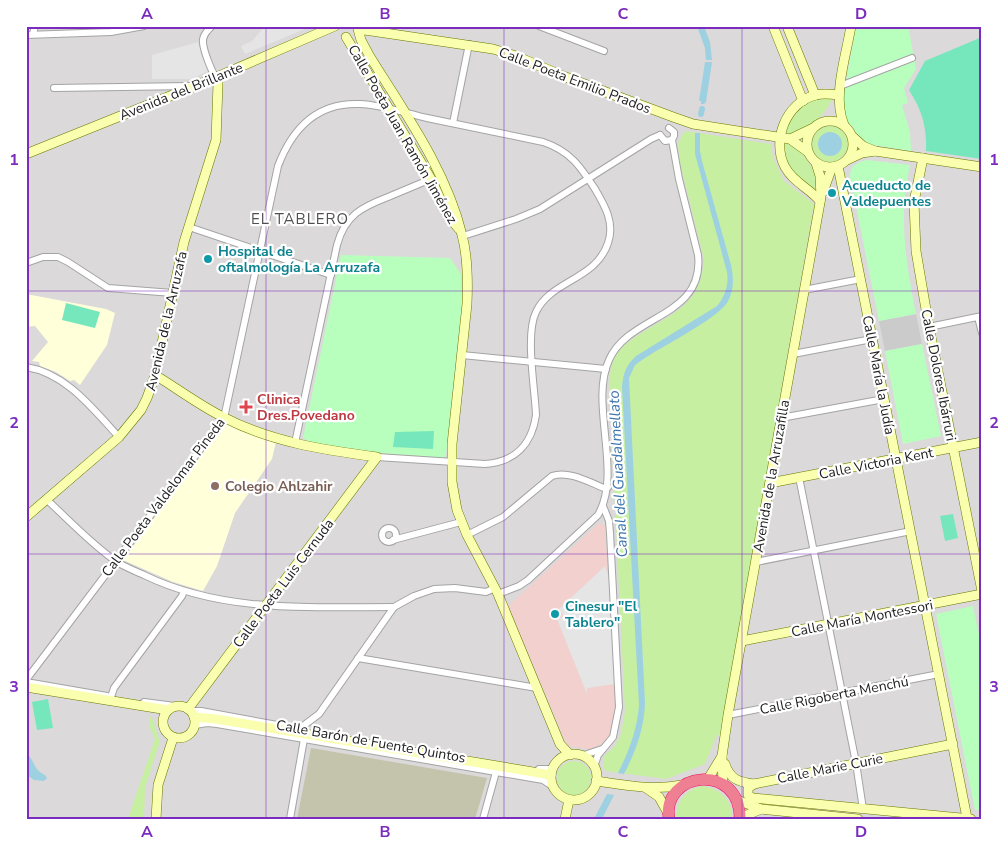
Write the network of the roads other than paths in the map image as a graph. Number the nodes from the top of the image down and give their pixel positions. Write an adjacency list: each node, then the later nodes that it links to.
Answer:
1 (34, 26): 10 (street)
2 (144, 26): 10 (street)
3 (212, 26): 15 (street)
4 (334, 26): 11 (street); 15 (street, Avenida del Brillante)
5 (539, 26): 13 (street)
6 (773, 26): 20 (street)
7 (787, 26): 19 (street)
8 (851, 26): 18 (street)
9 (358, 27): 11 (street); 12 (street, Calle Poeta Emilio Prados); 22 (street, Calle Poeta Juan Ramón Jiménez)
10 (30, 35)
11 (346, 37): 21 (street, Calle Poeta Juan Ramón Jiménez)
12 (469, 44): 23 (street, Calle Poeta Emilio Prados); 25 (street)
13 (604, 51)
14 (912, 58): 18 (street)
15 (216, 78): 16 (street, Avenida del Brillante); 45 (street, Avenida de la Arruzafa)
16 (196, 86): 17 (street); 36 (street, Avenida del Brillante)
17 (54, 88)
18 (840, 90): 19 (street); 24 (street); 26 (street)
19 (815, 95): 20 (street)
20 (803, 101): 30 (street)
21 (390, 109): 22 (street, Calle Poeta Valdelomar Pineda); 42 (street, Calle Poeta Juan Ramón Jiménez); 47 (street, Calle Poeta Valdelomar Pineda)
22 (404, 112): 25 (street, Calle Poeta Valdelomar Pineda); 46 (street, Calle Poeta Juan Ramón Jiménez)
23 (672, 118): 27 (street); 30 (street, Calle Poeta Emilio Prados)
24 (823, 122): 26 (street); 28 (street)
25 (453, 123): 43 (street, Calle Poeta Valdelomar Pineda)
26 (844, 126): 31 (street)
27 (669, 128): 29 (street); 33 (street)
28 (814, 128): 32 (street); 34 (street)
29 (660, 135): 33 (street); 43 (street)
30 (780, 137): 32 (street, Calle Poeta Emilio Prados); 44 (street)
31 (853, 137): 35 (street); 38 (street)
32 (790, 139): 34 (street)
33 (672, 140): 61 (street)
34 (808, 152): 39 (street)
35 (875, 152): 37 (street); 38 (street)
36 (26, 154)
37 (923, 158): 41 (street); 54 (street, Calle Dolores Ibárruri)
38 (847, 160): 40 (street)
39 (816, 163): 40 (street); 44 (street, Avenida de la Arruzafilla)
40 (835, 167): 44 (street, Avenida de la Arruzafilla); 50 (street, Calle María la Judía)
41 (982, 167)
42 (431, 179): 46 (street, Calle Poeta Juan Ramón Jiménez); 49 (street)
43 (588, 179): 46 (street); 59 (street, Calle Poeta Valdelomar Pineda)
44 (820, 199): 51 (street, Avenida de la Arruzafilla)
45 (189, 227): 47 (street); 52 (street, Avenida de la Arruzafa)
46 (463, 236): 58 (street)
47 (260, 252): 49 (street); 64 (street, Calle Poeta Valdelomar Pineda)
48 (26, 263): 52 (street)
49 (331, 275): 68 (street)
50 (861, 279): 51 (street); 56 (street, Calle María la Judía)
51 (804, 290): 57 (street, Avenida de la Arruzafilla)
52 (173, 293): 62 (street, Avenida de la Arruzafa)
53 (980, 317): 54 (street); 55 (street)
54 (929, 327): 69 (street, Calle Dolores Ibárruri)
55 (982, 333)
56 (872, 339): 57 (street); 63 (street, Calle María la Judía)
57 (793, 354): 65 (street, Avenida de la Arruzafilla)
58 (462, 355): 59 (street); 72 (street)
59 (533, 362): 61 (street); 72 (street, Calle Poeta Valdelomar Pineda)
60 (26, 367): 66 (street)
61 (606, 369): 75 (street)
62 (155, 375): 64 (street); 66 (street, Avenida de la Arruzafa)
63 (884, 399): 65 (street); 71 (street, Calle María la Judía)
64 (224, 418): 68 (street); 84 (street, Calle Poeta Valdelomar Pineda)
65 (781, 418): 74 (street, Avenida de la Arruzafilla)
66 (119, 437): 76 (street, Avenida de la Arruzafa)
67 (982, 442): 69 (street, Calle Victoria Kent)
68 (295, 444): 70 (street)
69 (953, 448): 71 (street, Calle Victoria Kent); 88 (street, Calle Dolores Ibárruri)
70 (377, 457): 72 (street, Calle Poeta Valdelomar Pineda); 90 (street, Calle Poeta Luis Cernuda)
71 (896, 459): 73 (street, Calle Victoria Kent); 80 (street, Calle María la Judía)
72 (451, 462): 79 (street)
73 (799, 477): 74 (street, Calle Victoria Kent); 83 (street)
74 (770, 483): 85 (street, Avenida de la Arruzafilla)
75 (608, 487): 77 (street); 81 (street)
76 (46, 499): 78 (street, Avenida de la Arruzafa); 84 (street)
77 (604, 506): 87 (street); 111 (street)
78 (26, 517)
79 (461, 522): 81 (street); 82 (street)
80 (911, 531): 83 (street); 89 (street, Calle María la Judía)
81 (467, 535): 87 (street)
82 (394, 540)
83 (813, 550): 85 (street); 92 (street)
84 (116, 561): 86 (street); 96 (street, Calle Poeta Valdelomar Pineda)
85 (756, 562): 93 (street, Avenida de la Arruzafilla)
86 (184, 591): 90 (street); 100 (street)
87 (496, 591): 91 (street); 98 (street)
88 (982, 593): 89 (street, Calle María Montessori)
89 (926, 605): 92 (street, Calle María Montessori); 95 (street, Calle María la Judía)
90 (265, 606): 91 (street); 103 (street, Calle Poeta Luis Cernuda)
91 (394, 606): 94 (street)
92 (828, 625): 93 (street, Calle María Montessori); 99 (street)
93 (742, 641): 104 (street, Avenida de la Arruzafilla)
94 (358, 658): 98 (street); 106 (street)
95 (939, 674): 99 (street, Calle Rigoberta Menchú); 110 (street, Calle María la Judía)
96 (26, 681): 100 (street)
97 (26, 687): 102 (street)
98 (537, 688): 109 (street)
99 (841, 693): 104 (street, Calle Rigoberta Menchú); 116 (street)
100 (112, 696): 101 (street)
101 (172, 708): 102 (street); 103 (street); 105 (street)
102 (153, 709): 105 (street)
103 (194, 714): 106 (street, Calle Barón de Fuente Quintos); 107 (street); 108 (street, Calle Barón de Fuente Quintos); 119 (street, Calle Barón de Fuente Quintos)
104 (728, 715): 114 (street, Avenida de la Arruzafilla)
105 (163, 718): 107 (street)
106 (299, 729): 119 (street, Calle Barón de Fuente Quintos)
107 (174, 738): 136 (street)
108 (304, 739): 118 (street, Calle Barón de Fuente Quintos); 137 (street)
109 (560, 744): 112 (street); 115 (street)
110 (953, 744): 116 (street, Calle Marie Curie); 142 (street, Calle María la Judía)
111 (602, 750): 113 (street); 117 (street)
112 (570, 755): 113 (street); 115 (street)
113 (581, 756): 117 (street)
114 (722, 756): 120 (street, Avenida de la Arruzafilla); 122 (street, Avenida de la Arruzafilla); 123 (street, Calle Marie Curie)
115 (560, 759): 119 (street)
116 (856, 763): 123 (street, Calle Marie Curie); 131 (street)
117 (594, 767): 121 (street)
118 (496, 772): 125 (street, Calle Barón de Fuente Quintos); 138 (street)
119 (552, 772): 125 (street)
120 (708, 779): 122 (highway); 124 (highway)
121 (596, 781): 126 (street); 127 (street)
122 (723, 784): 128 (highway)
123 (754, 784): 129 (street)
124 (685, 785): 126 (street); 133 (highway)
125 (552, 786): 127 (street)
126 (645, 788): 133 (street)
127 (569, 800): 139 (street)
128 (737, 800): 130 (street); 134 (highway)
129 (832, 805): 131 (street); 135 (street)
130 (761, 809): 132 (street); 134 (street)
131 (864, 809): 142 (street)
132 (776, 811): 135 (street); 140 (street)
133 (669, 817)
134 (740, 818)
135 (830, 818): 141 (street)
136 (156, 819)
137 (290, 819)
138 (483, 819)
139 (564, 819)
140 (764, 819)
141 (858, 819)
142 (969, 819)

